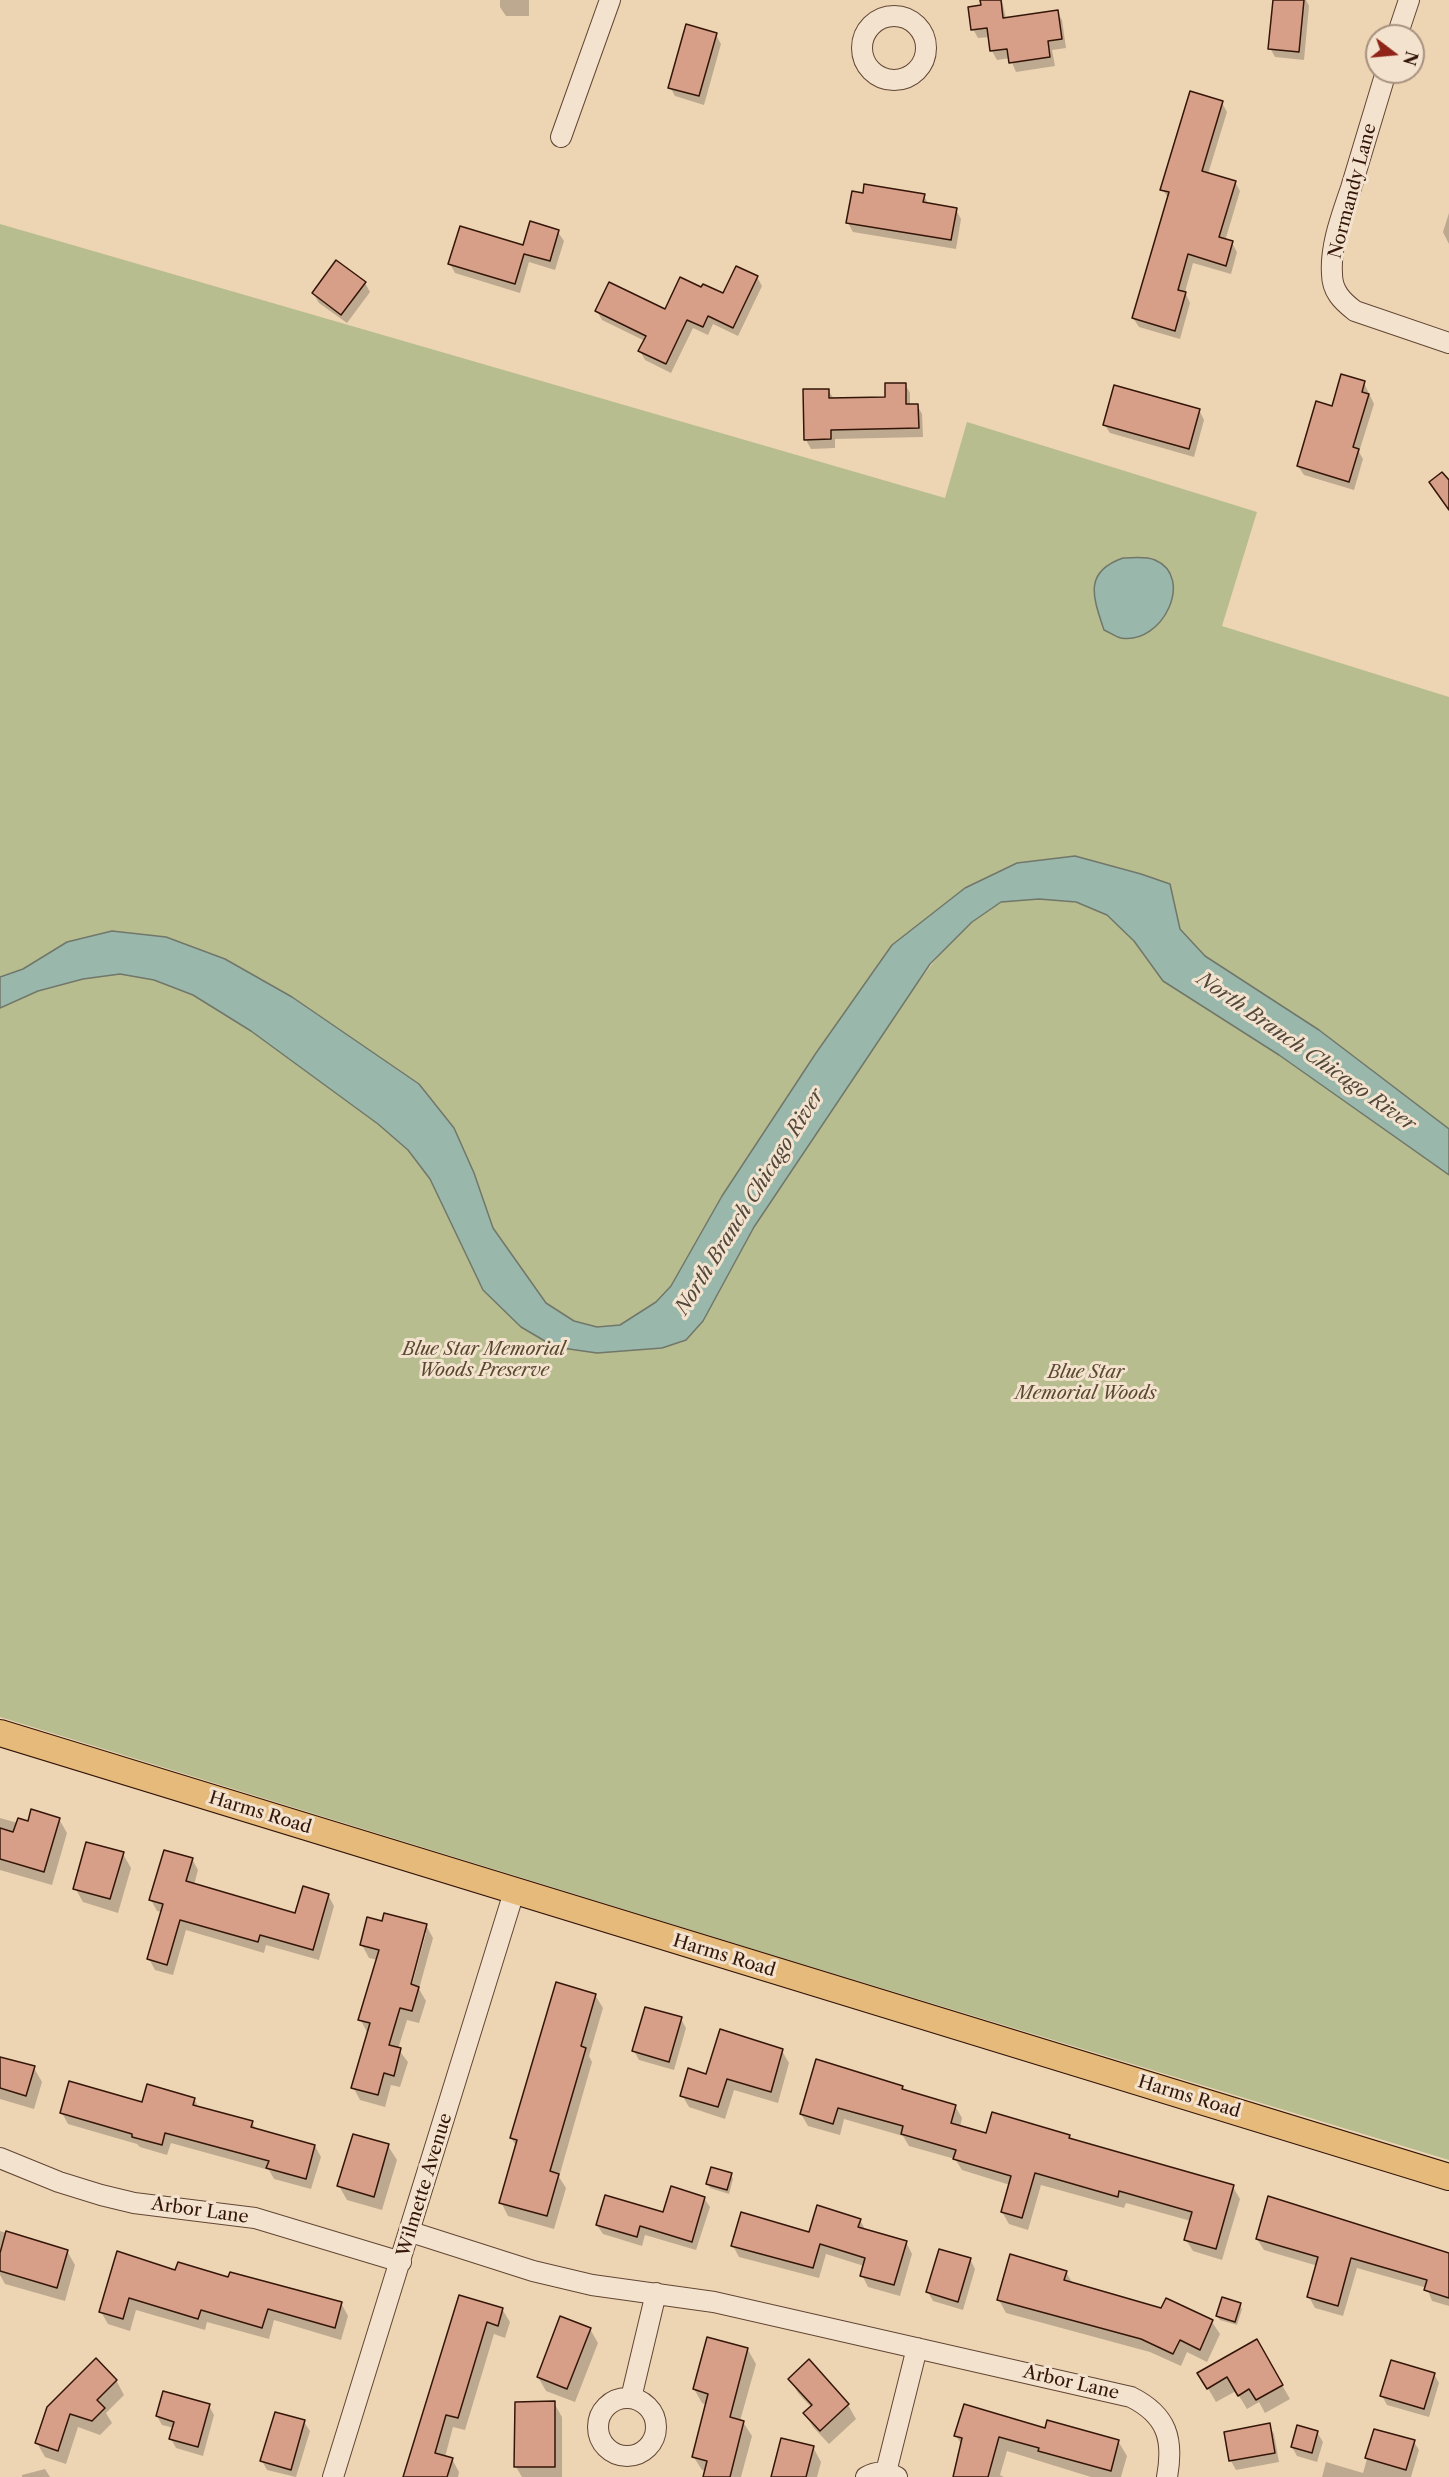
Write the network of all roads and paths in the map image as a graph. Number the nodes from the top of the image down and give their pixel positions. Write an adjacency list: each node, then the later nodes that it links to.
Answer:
1 (610, 0): 5 (street)
2 (1408, 0): 3 (street)
3 (1401, 24)
4 (1382, 84): 6 (street, Normandy Lane)
5 (561, 137)
6 (1449, 343)
7 (0, 1733): 8 (main road, Harms Road)
8 (514, 1892): 10 (main road, Harms Road); 11 (street, Wilmette Avenue)
9 (0, 2158): 12 (street, Arbor Lane)
10 (1449, 2177)
11 (411, 2232): 12 (street, Wilmette Avenue); 13 (street, Arbor Lane)
12 (401, 2262): 17 (street, Wilmette Avenue)
13 (656, 2293): 14 (street, Arbor Lane); 15 (street)
14 (916, 2348): 16 (street); 19 (street, Arbor Lane)
15 (631, 2398)
16 (891, 2475): 18 (street)
17 (333, 2477)
18 (866, 2477)
19 (1167, 2477)

